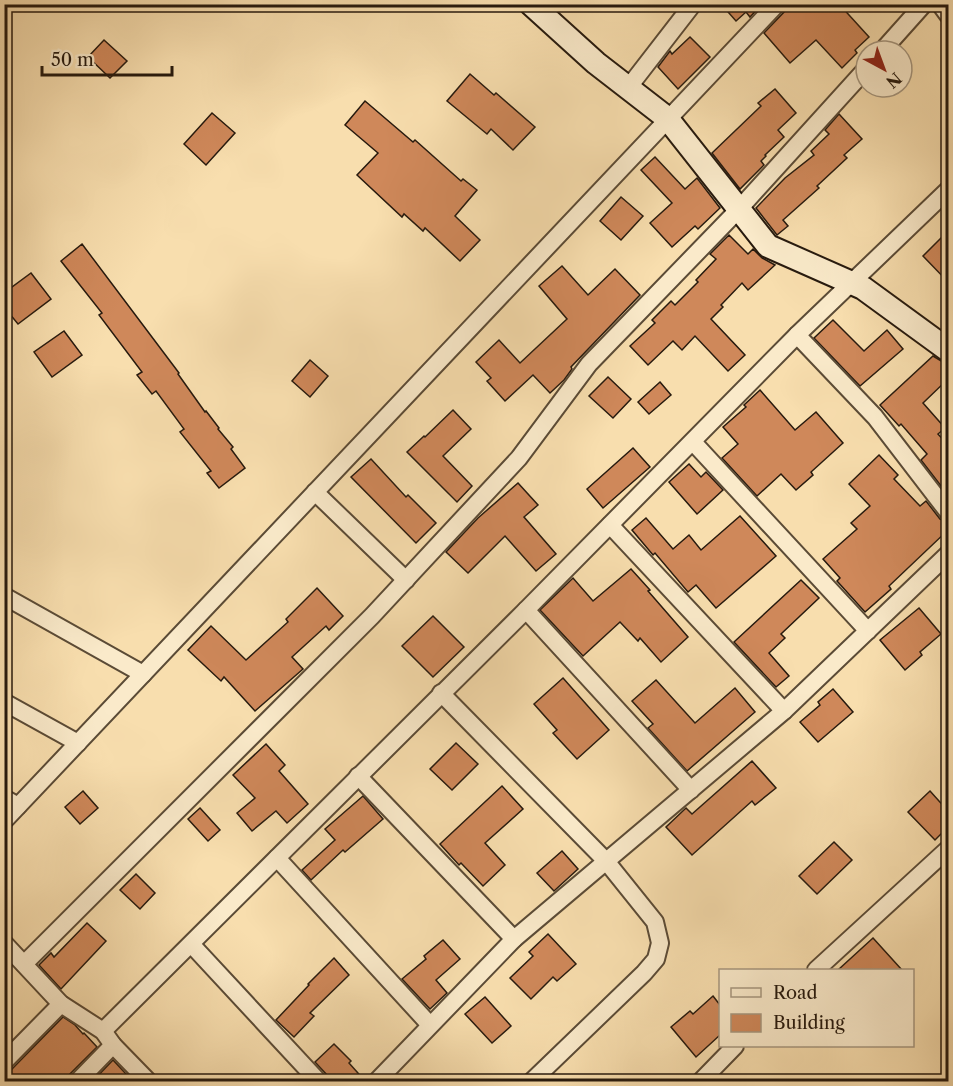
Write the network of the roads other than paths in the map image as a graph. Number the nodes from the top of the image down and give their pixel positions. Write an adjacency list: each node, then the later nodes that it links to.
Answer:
1 (531, 4): 9 (street)
2 (693, 4): 9 (street)
3 (777, 4): 10 (street)
4 (924, 4): 7 (street)
5 (940, 4): 6 (street)
6 (948, 15)
7 (893, 39)
8 (854, 82): 12 (street)
9 (628, 88): 10 (street)
10 (667, 118): 12 (street); 17 (street)
11 (948, 190): 13 (street)
12 (739, 209): 13 (street); 21 (street)
13 (851, 283): 14 (street); 15 (street)
14 (797, 335): 16 (street); 18 (street)
15 (948, 350)
16 (693, 442): 19 (street); 24 (street)
17 (315, 492): 21 (street); 25 (street)
18 (948, 512)
19 (610, 525): 23 (street); 28 (street)
20 (948, 554): 24 (street)
21 (406, 580): 40 (street)
22 (4, 596): 25 (street)
23 (526, 610): 26 (street); 31 (street)
24 (868, 631): 28 (street)
25 (143, 674): 29 (street)
26 (441, 693): 30 (street); 36 (street)
27 (4, 702): 29 (street)
28 (784, 711): 31 (street)
29 (78, 743): 32 (street)
30 (358, 776): 35 (street); 37 (street)
31 (691, 790): 36 (street)
32 (11, 802): 33 (street)
33 (4, 821)
34 (948, 849): 41 (street)
35 (277, 858): 39 (street); 43 (street)
36 (606, 861): 37 (street); 51 (street)
37 (514, 939): 43 (street)
38 (4, 943): 40 (street)
39 (190, 944): 44 (street); 49 (street)
40 (24, 964): 42 (street)
41 (817, 969)
42 (61, 1004): 44 (street); 46 (street)
43 (430, 1025): 50 (street)
44 (108, 1038): 47 (street); 48 (street)
45 (734, 1047): 52 (street)
46 (4, 1062)
47 (77, 1082)
48 (149, 1082)
49 (319, 1082)
50 (376, 1082)
51 (531, 1082)
52 (700, 1082)

